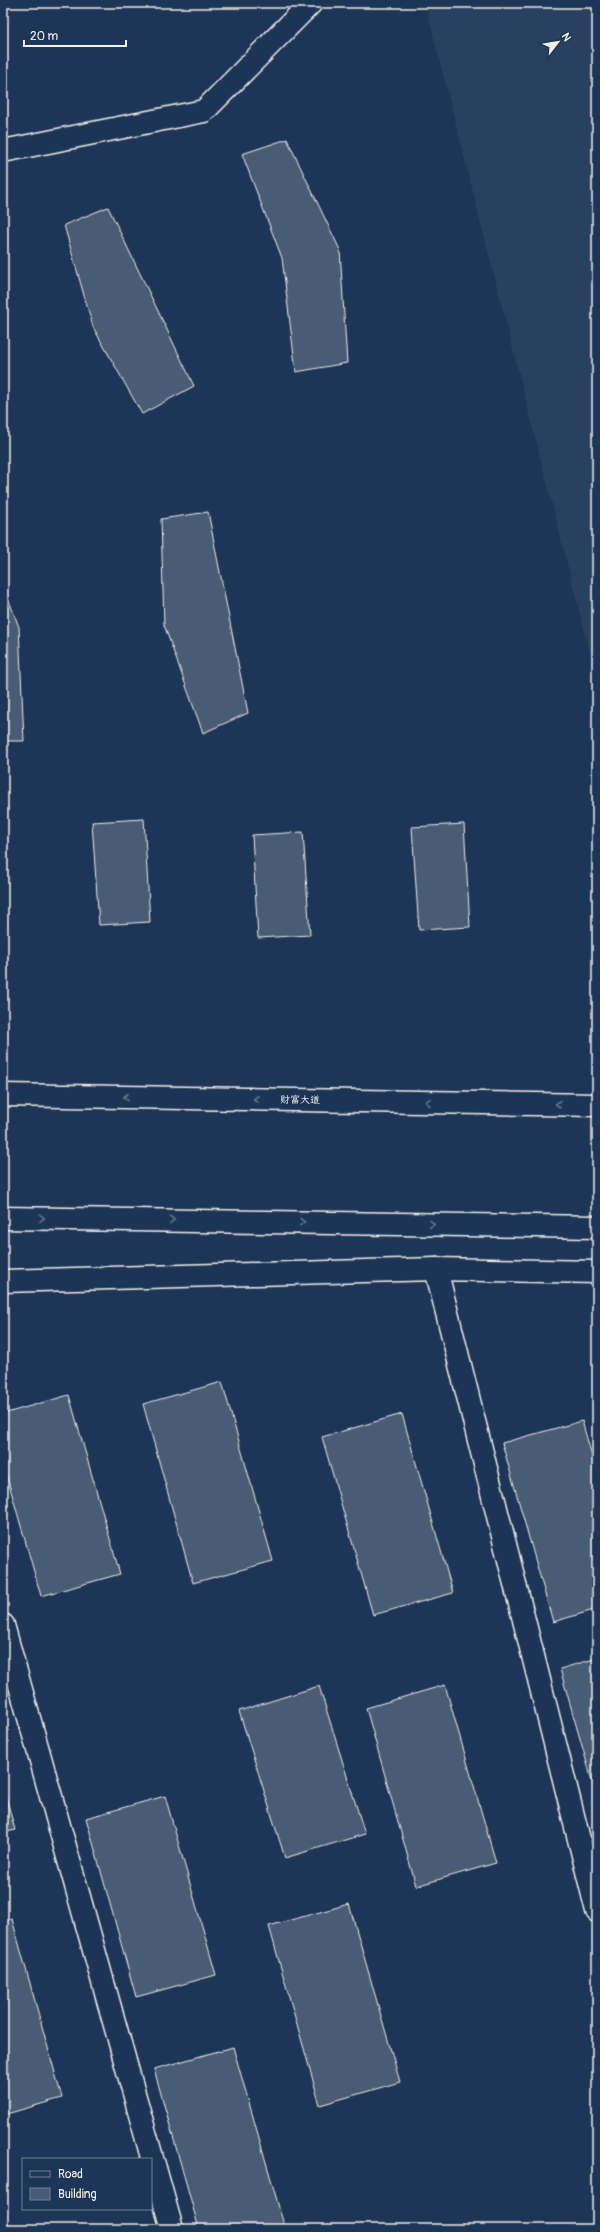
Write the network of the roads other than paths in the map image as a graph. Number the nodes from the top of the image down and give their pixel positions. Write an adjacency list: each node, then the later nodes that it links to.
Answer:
1 (311, 3): 2 (street)
2 (3, 151)
3 (3, 1095): 4 (street, 财富大道, one-way to 3)
4 (597, 1105)
5 (3, 1218): 6 (street, one-way to 6)
6 (597, 1227)
7 (436, 1269): 8 (street); 9 (street); 11 (street)
8 (597, 1272)
9 (3, 1281)
10 (3, 1625): 12 (street)
11 (597, 1911)
12 (172, 2229)

